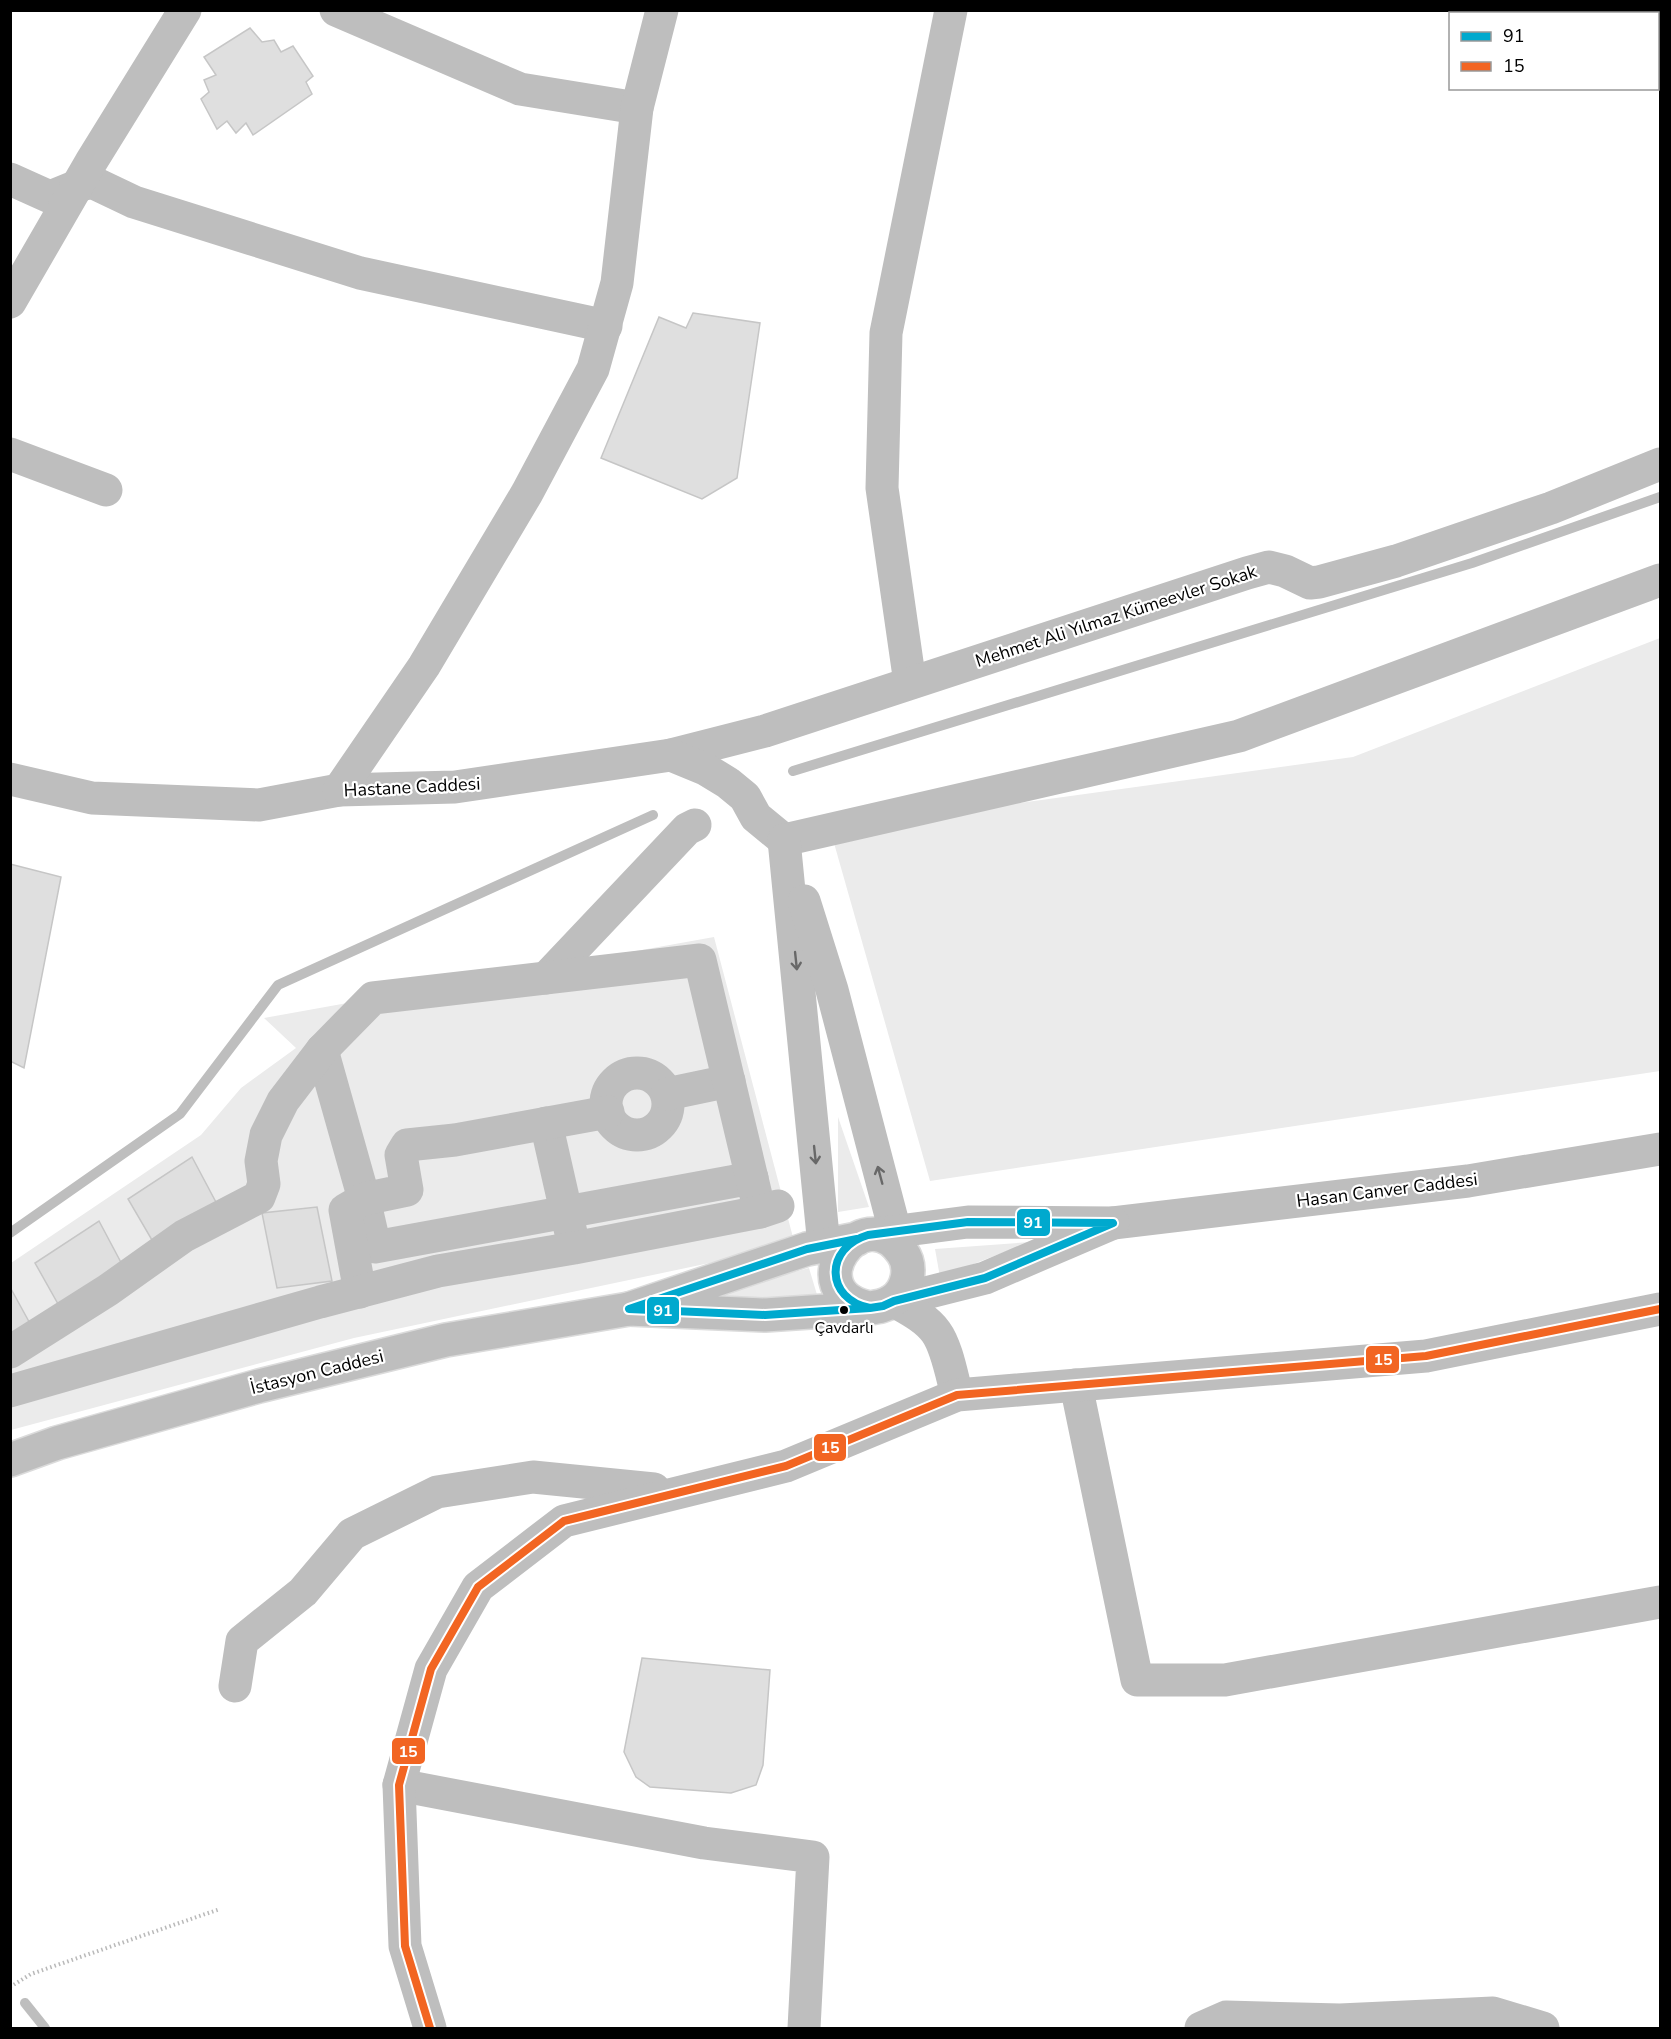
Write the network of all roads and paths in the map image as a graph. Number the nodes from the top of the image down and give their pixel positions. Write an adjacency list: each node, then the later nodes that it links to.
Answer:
1 (185, 10): 7 (street)
2 (336, 10): 5 (street)
3 (662, 10): 5 (street)
4 (951, 10): 14 (street)
5 (637, 108): 9 (street)
6 (10, 179): 7 (street)
7 (77, 186): 8 (street); 9 (street)
8 (10, 302)
9 (606, 326): 17 (street)
10 (10, 454): 12 (street)
11 (1660, 465): 14 (street, Mehmet Ali Yılmaz Kümeevler Sokak)
12 (106, 490)
13 (1660, 580): 19 (street)
14 (910, 683): 15 (street, Mehmet Ali Yılmaz Kümeevler Sokak)
15 (671, 755): 17 (street, Hastane Caddesi); 19 (street)
16 (10, 779): 17 (street, Hastane Caddesi)
17 (339, 790)
18 (694, 825): 20 (street)
19 (783, 840): 29 (street, one-way to 19); 30 (street, one-way to 30)
20 (546, 978): 21 (street); 22 (street)
21 (322, 1050): 26 (street); 36 (street)
22 (729, 1081): 23 (street); 25 (street)
23 (546, 1123): 26 (street); 27 (street)
24 (1660, 1149): 28 (street, Hasan Canver Caddesi)
25 (752, 1179): 27 (street); 31 (street)
26 (364, 1199): 27 (street); 32 (street)
27 (566, 1212): 31 (street)
28 (1113, 1223): 29 (street, Hasan Canver Caddesi); 33 (street, Hasan Canver Caddesi)
29 (873, 1235): 30 (street, İstasyon Caddesi); 33 (street); 33 (street)
30 (824, 1246): 34 (street, İstasyon Caddesi)
31 (574, 1248): 32 (street)
32 (360, 1292): 38 (street)
33 (882, 1304): 34 (street, İstasyon Caddesi); 39 (street)
34 (629, 1309): 40 (street, İstasyon Caddesi)
35 (1660, 1309): 37 (street)
36 (10, 1352)
37 (1076, 1385): 39 (street); 42 (street)
38 (10, 1391)
39 (957, 1395): 41 (street)
40 (10, 1460)
41 (683, 1491): 43 (street); 44 (street)
42 (1660, 1602)
43 (235, 1686)
44 (399, 1785): 48 (street); 49 (street)
45 (220, 1909): 46 (path)
46 (10, 1987)
47 (1219, 2025): 50 (street)
48 (430, 2028)
49 (804, 2028)
50 (1543, 2028)

